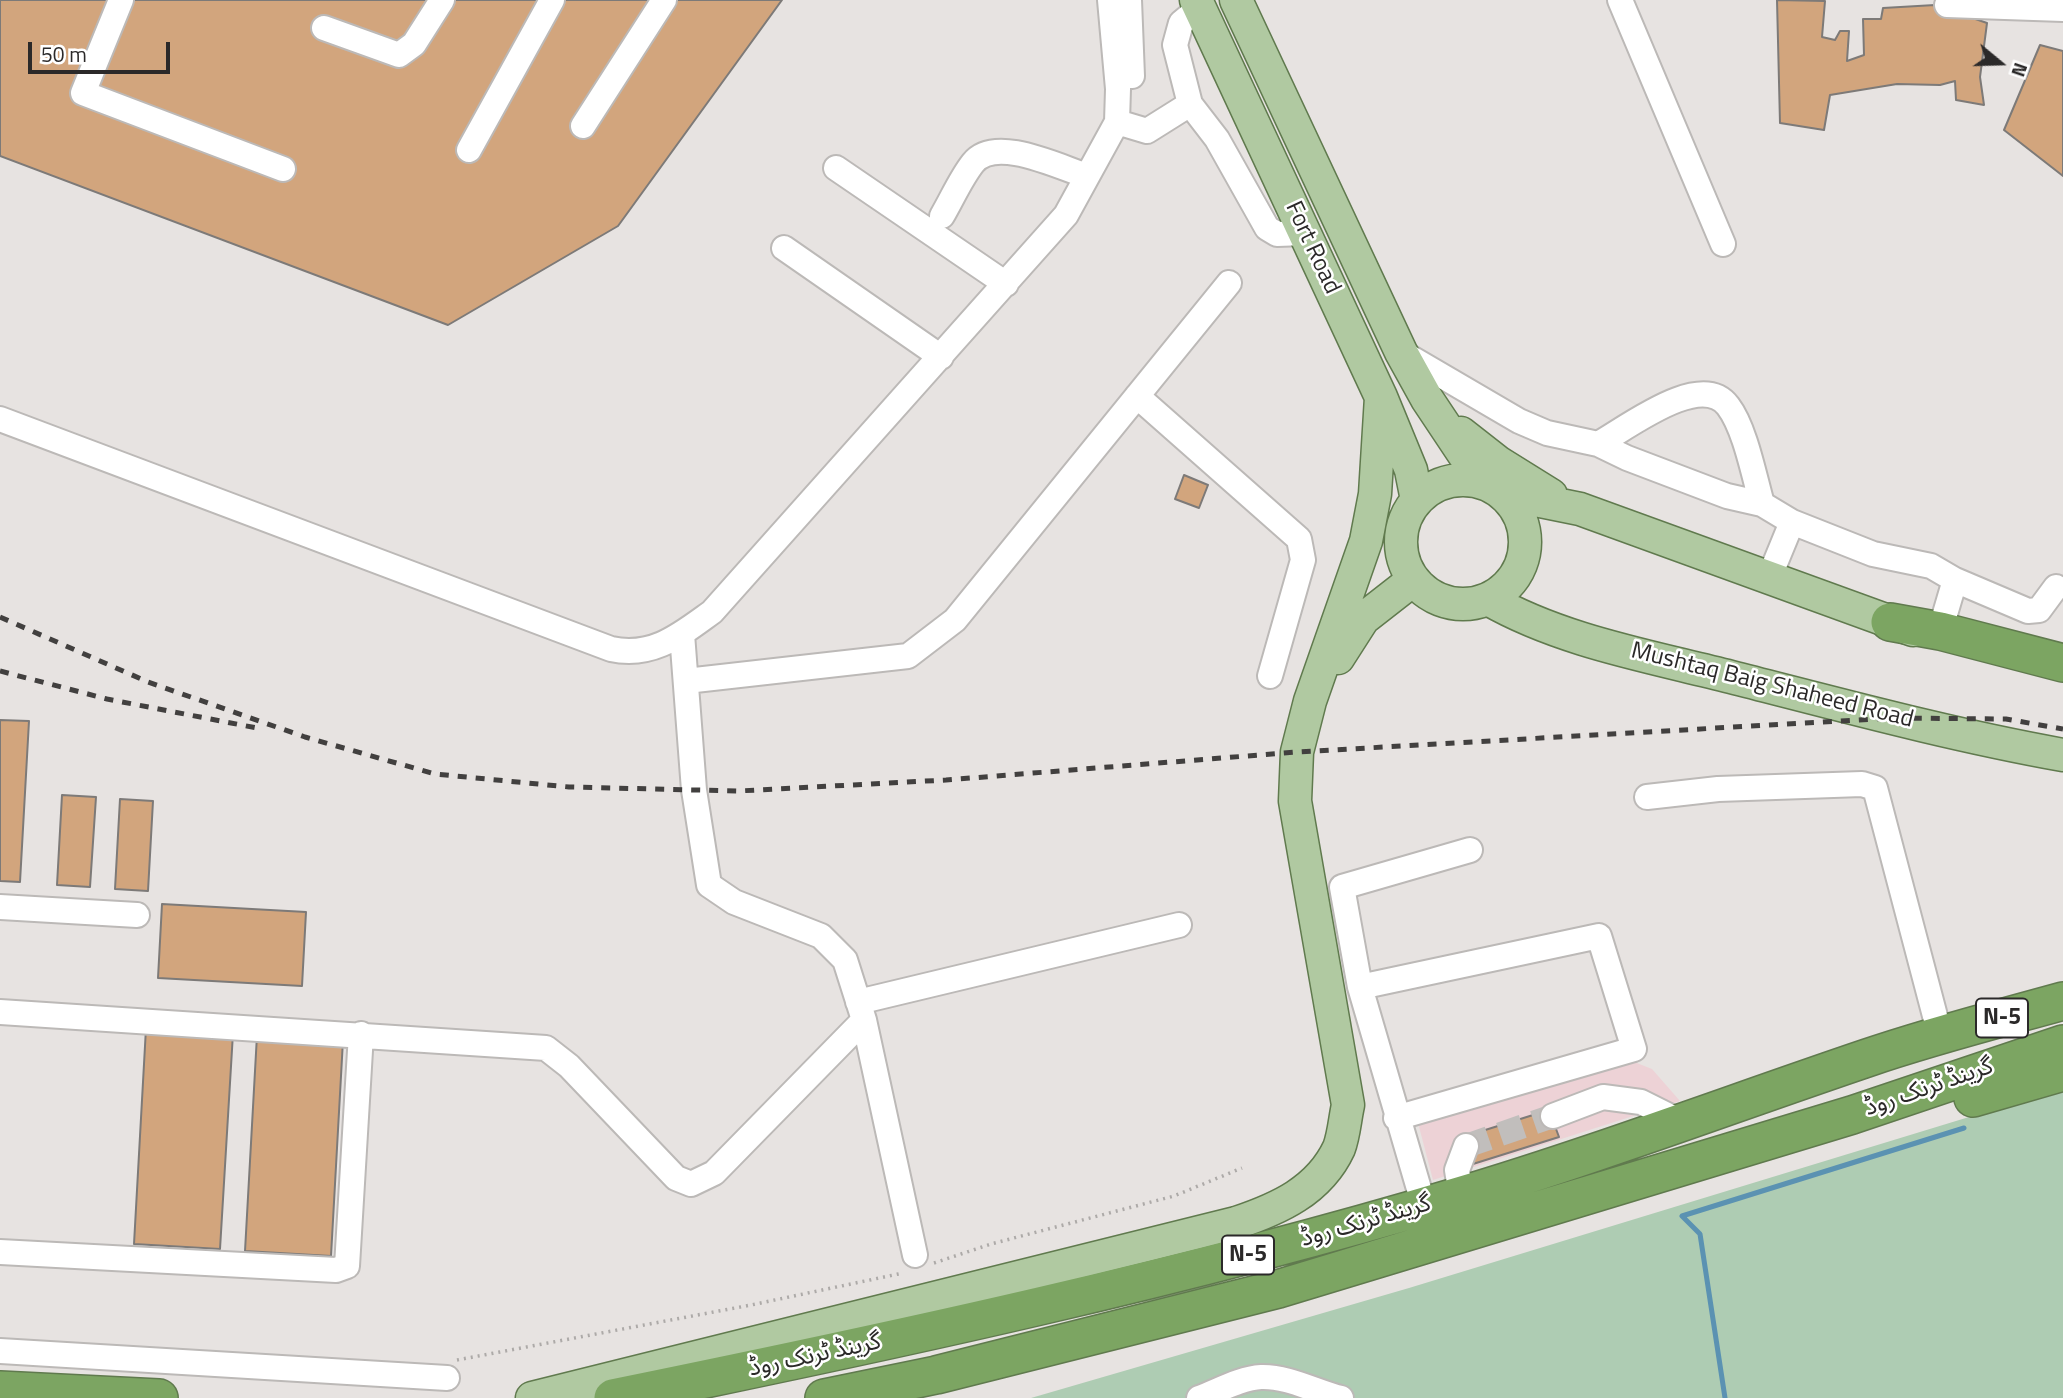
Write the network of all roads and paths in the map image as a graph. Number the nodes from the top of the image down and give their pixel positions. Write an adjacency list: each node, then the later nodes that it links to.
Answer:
1 (121, 0): 18 (street)
2 (442, 0): 12 (street)
3 (552, 0): 16 (street)
4 (664, 0): 15 (street)
5 (1110, 0): 14 (street)
6 (1129, 0): 14 (street)
7 (1236, 0): 26 (main road, Fort Road)
8 (1619, 0): 22 (street)
9 (1198, 4): 13 (street); 21 (main road, Fort Road)
10 (1947, 5): 11 (street)
11 (2063, 9)
12 (324, 28)
13 (1190, 104): 14 (street); 21 (street)
14 (1124, 124): 19 (street)
15 (583, 126)
16 (469, 150)
17 (836, 168): 25 (street)
18 (283, 169)
19 (1087, 176): 20 (street); 25 (street)
20 (942, 216)
21 (1305, 233): 29 (main road, Fort Road)
22 (1723, 244)
23 (784, 248): 27 (street)
24 (1229, 283): 28 (street)
25 (1006, 284): 27 (street)
26 (1401, 352): 30 (main road, Fort Road); 32 (street)
27 (941, 357): 46 (street)
28 (1137, 396): 49 (street); 50 (street)
29 (1381, 397): 34 (main road, Fort Road); 52 (main road)
30 (1427, 399): 33 (main road, Fort Road); 36 (main road)
31 (0, 419): 46 (street)
32 (1598, 444): 35 (street); 35 (street)
33 (1492, 488): 34 (main road); 36 (main road); 42 (main road)
34 (1417, 500): 39 (main road)
35 (1762, 503): 37 (street)
36 (1580, 509): 38 (main road)
37 (1792, 522): 38 (street); 40 (street)
38 (1769, 578): 44 (main road)
39 (1413, 580): 42 (main road); 52 (main road)
40 (1955, 580): 43 (street); 45 (street)
41 (2056, 587): 43 (street)
42 (1488, 599): 53 (main road, Mushtaq Baig Shaheed Road)
43 (2028, 611): 47 (street)
44 (1890, 622): 45 (highway); 51 (main road)
45 (1940, 631): 47 (highway)
46 (682, 634): 50 (street)
47 (2016, 651): 48 (highway)
48 (2063, 663)
49 (1270, 676)
50 (686, 681): 61 (street)
51 (2063, 682)
52 (1310, 701): 83 (main road)
53 (2063, 755)
54 (1647, 797): 64 (street)
55 (1470, 850): 59 (street)
56 (0, 907): 57 (street)
57 (137, 915)
58 (1179, 925): 61 (street)
59 (1360, 987): 70 (street); 70 (street)
60 (2063, 1001): 64 (highway, گرینڈ ٹرنک روڈ / N-5)
61 (861, 1011): 63 (street); 78 (street)
62 (0, 1012): 63 (street)
63 (361, 1034): 77 (street)
64 (1940, 1035): 67 (highway, گرینڈ ٹرنک روڈ / N-5)
65 (2063, 1044): 68 (highway, گرینڈ ٹرنک روڈ / N-5)
66 (2063, 1072): 68 (highway)
67 (1799, 1083): 71 (highway, گرینڈ ٹرنک روڈ / N-5); 72 (highway)
68 (1852, 1115): 72 (highway, گرینڈ ٹرنک روڈ / N-5)
69 (1553, 1116): 71 (street)
70 (1396, 1118): 76 (street)
71 (1683, 1123): 75 (highway, گرینڈ ٹرنک روڈ / N-5)
72 (1815, 1126): 85 (highway, گرینڈ ٹرنک روڈ / N-5)
73 (1466, 1146): 75 (street)
74 (1242, 1168): 78 (path)
75 (1461, 1195): 76 (highway, گرینڈ ٹرنک روڈ / N-5)
76 (1424, 1206): 84 (highway, گرینڈ ٹرنک روڈ / N-5)
77 (0, 1252)
78 (917, 1264): 80 (path)
79 (0, 1351): 80 (street)
80 (447, 1379)
81 (0, 1390): 82 (highway)
82 (159, 1398)
83 (533, 1398)
84 (613, 1398)
85 (824, 1398)
86 (1199, 1398): 87 (street)
87 (1341, 1398)

